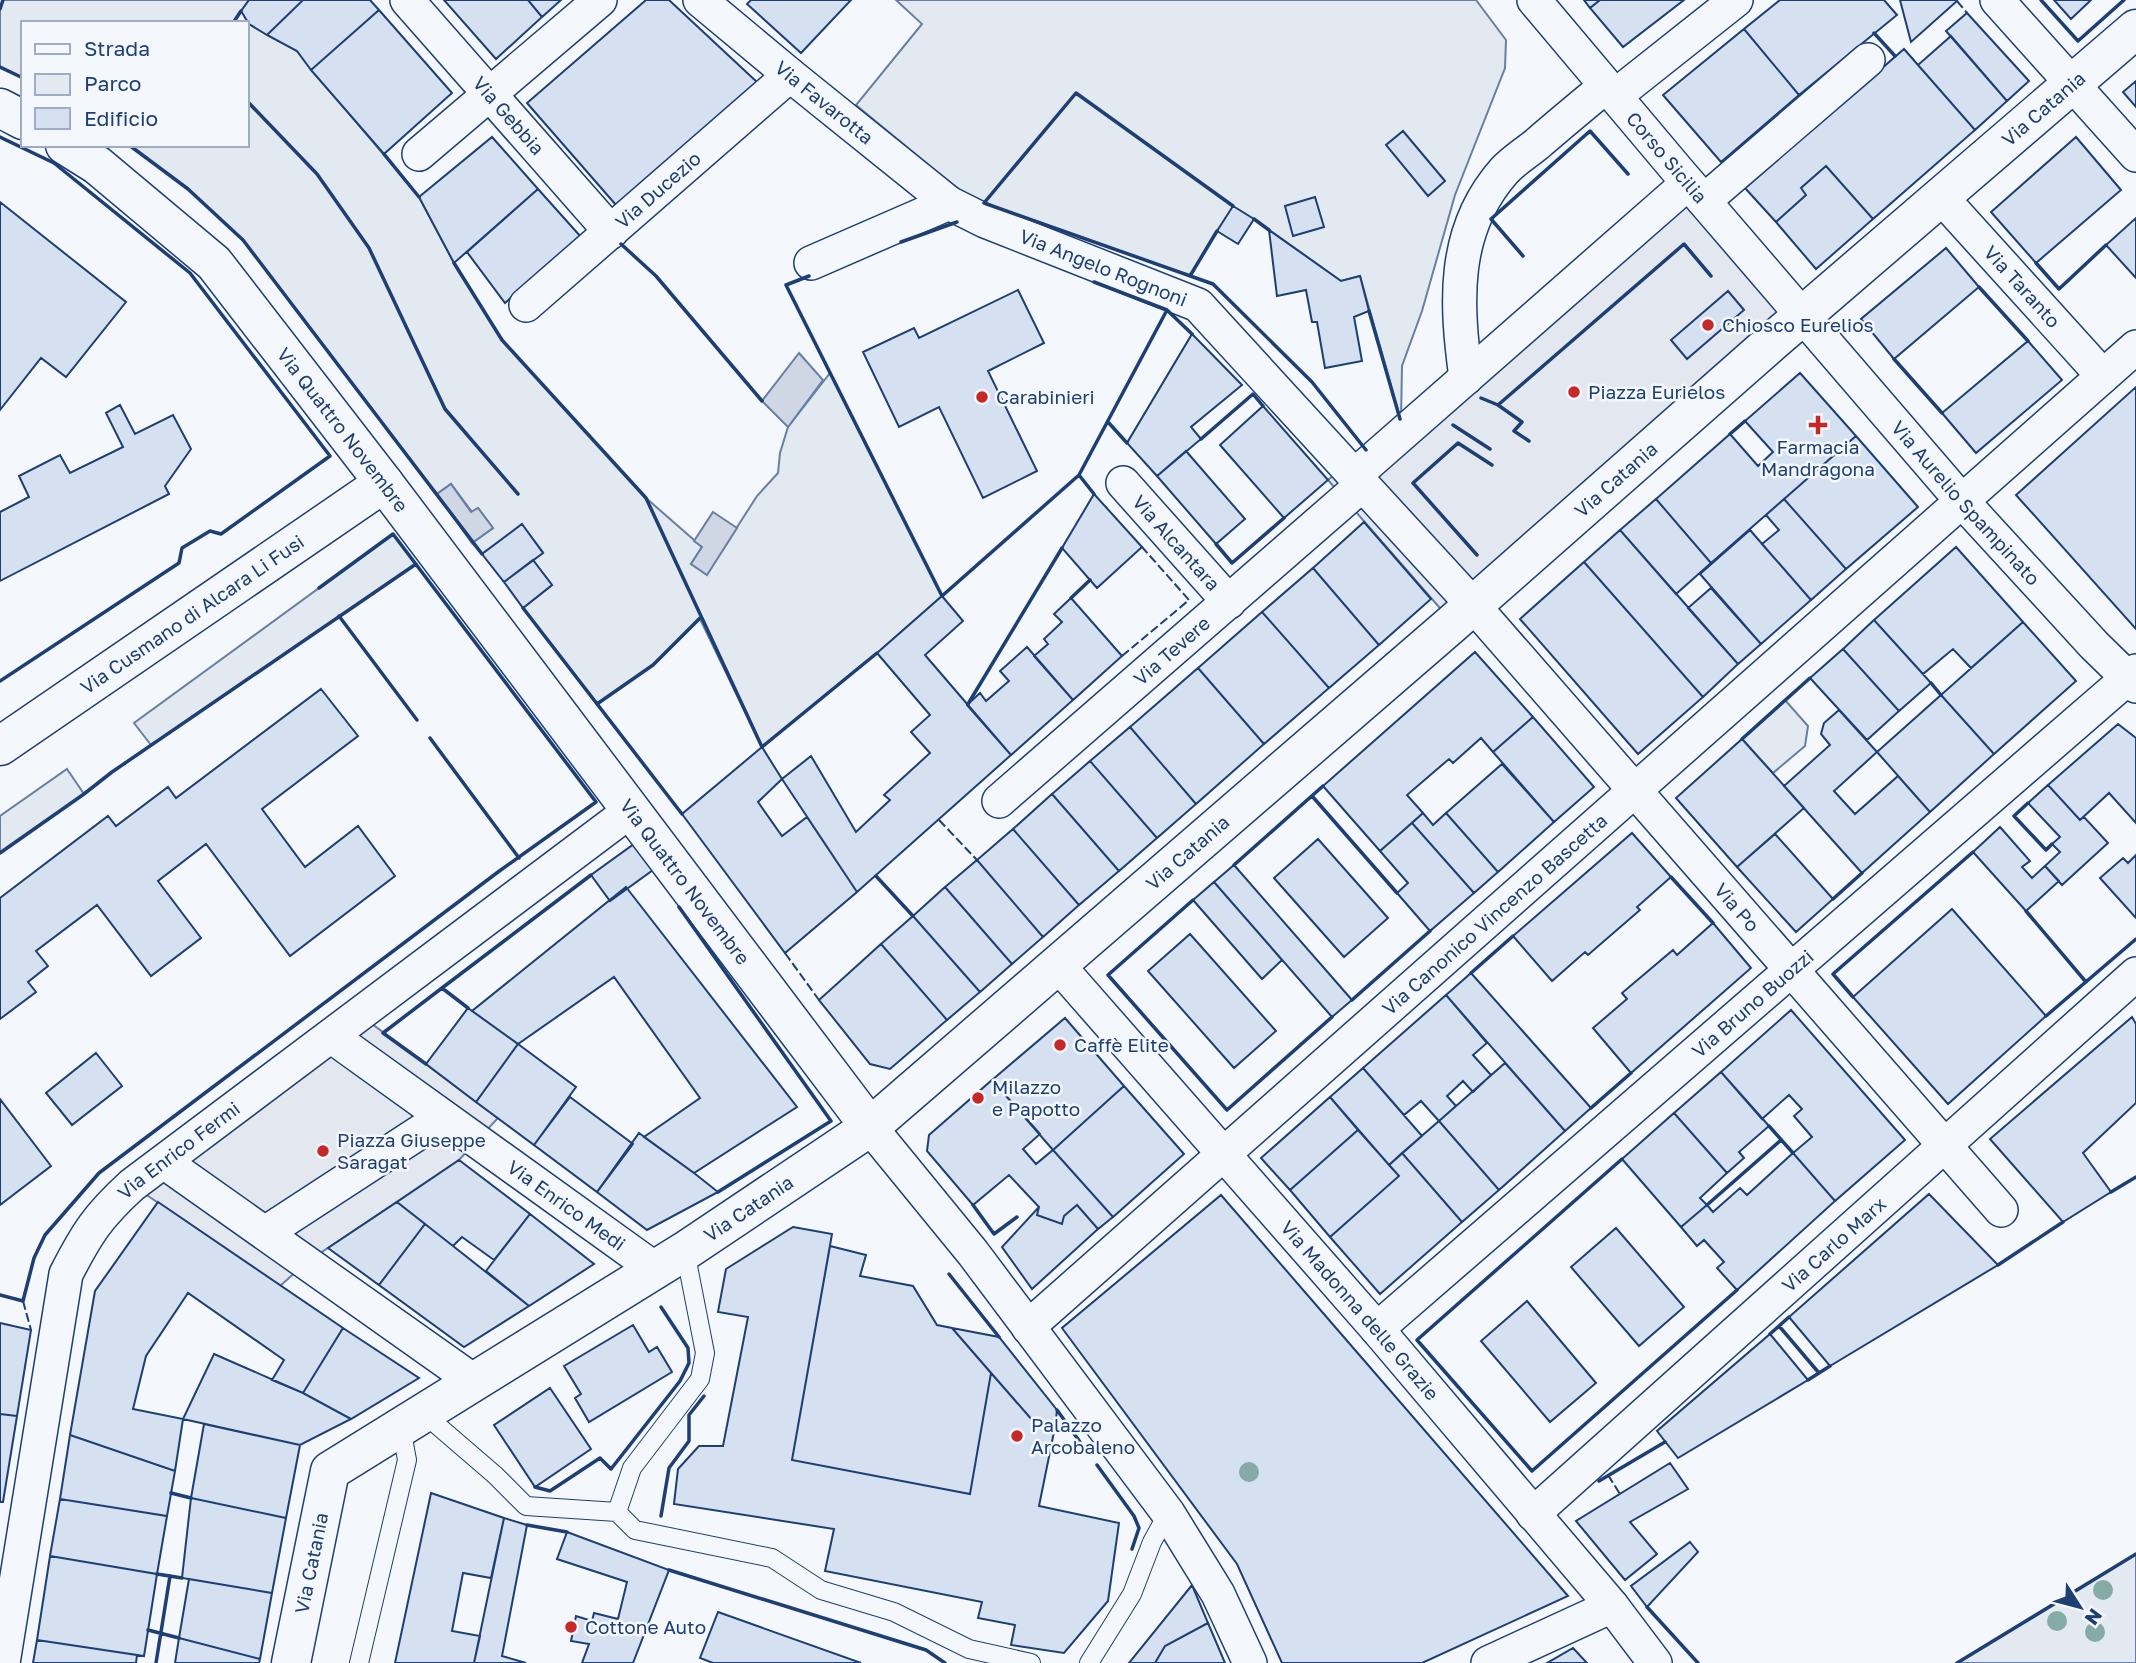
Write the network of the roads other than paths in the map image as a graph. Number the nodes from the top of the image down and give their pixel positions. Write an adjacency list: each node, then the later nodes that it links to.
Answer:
1 (407, 0): 12 (street, Via Gebbia)
2 (600, 0): 12 (street)
3 (700, 0): 9 (street, Via Favarotta)
4 (1534, 0): 11 (street, Corso Sicilia)
5 (1736, 0): 11 (street)
6 (1997, 0): 10 (street)
7 (2136, 29): 10 (street, Via Catania)
8 (1868, 60): 18 (street, Via Tevere)
9 (790, 75): 20 (street, Via Favarotta); 21 (street, Via Ducezio)
10 (2073, 84): 17 (street); 19 (street, Via Catania)
11 (1611, 91): 18 (street, Corso Sicilia); 27 (street)
12 (489, 94): 16 (street); 21 (street, Via Gebbia)
13 (0, 108): 14 (street)
14 (21, 119)
15 (68, 147): 29 (street, Via Quattro Novembre)
16 (419, 154)
17 (2136, 155)
18 (1696, 192): 24 (street, Corso Sicilia); 27 (street, Via Tevere)
19 (1941, 197): 24 (street, Via Catania); 26 (street, Via Taranto)
20 (949, 203): 22 (street); 28 (street, Via Angelo Rognoni)
21 (611, 232): 23 (street, Via Ducezio)
22 (811, 263)
23 (526, 305)
24 (1804, 315): 31 (street, Via Aurelio Spampinato); 33 (street, Via Catania)
25 (2136, 347): 26 (street, Via Canonico Vincenzo Bascetta)
26 (2104, 376): 31 (street, Via Canonico Vincenzo Bascetta)
27 (1466, 378): 28 (street, Via Tevere)
28 (1351, 482): 32 (street, Via Tevere); 33 (street, Via Angelo Rognoni)
29 (384, 483): 35 (street, Via Cusmano di Alcara Li Fusi); 38 (street, Via Quattro Novembre)
30 (1123, 483): 32 (street, Via Alcantara)
31 (1961, 500): 34 (street, Via Aurelio Spampinato); 36 (street, Via Canonico Vincenzo Bascetta)
32 (1228, 602): 37 (street, Via Tevere)
33 (1473, 605): 36 (street, Via Po); 39 (street, Via Catania)
34 (2133, 678): 40 (street, Via Bruno Buozzi)
35 (0, 747)
36 (1634, 790): 40 (street, Via Po); 46 (street, Via Canonico Vincenzo Bascetta)
37 (999, 801)
38 (631, 811): 42 (street, Via Enrico Fermi); 44 (street, Via Quattro Novembre)
39 (1057, 964): 44 (street, Via Catania); 46 (street, Via Madonna delle Grazie)
40 (1791, 970): 45 (street, Via Po); 52 (street, Via Bruno Buozzi)
41 (2136, 974): 45 (street, Via Carlo Marx)
42 (331, 1036): 43 (street, Via Enrico Medi); 47 (street, Via Enrico Fermi)
43 (443, 1116): 49 (street); 50 (street, Via Enrico Medi)
44 (870, 1127): 50 (street, Via Catania); 51 (street, Via Quattro Novembre)
45 (1944, 1145): 48 (street, Via Po); 57 (street, Via Carlo Marx)
46 (1224, 1153): 51 (street, Via Canonico Vincenzo Bascetta); 52 (street, Via Madonna delle Grazie)
47 (164, 1162): 49 (street); 58 (street, Via Enrico Fermi)
48 (2001, 1210)
49 (265, 1233): 53 (street)
50 (670, 1260): 53 (street, Via Catania); 55 (lane)
51 (1028, 1326): 56 (street, Via Quattro Novembre)
52 (1377, 1329): 57 (street, Via Madonna delle Grazie)
53 (475, 1382): 54 (street, Via Catania)
54 (412, 1420): 55 (lane); 61 (street, Via Catania); 62 (lane)
55 (617, 1511): 63 (lane)
56 (1167, 1513): 64 (lane); 65 (street, Via Quattro Novembre)
57 (1533, 1514): 59 (street, Via Madonna delle Grazie)
58 (7, 1597): 60 (street, Via Enrico Fermi)
59 (1612, 1606): 66 (street); 67 (street, Via Madonna delle Grazie)
60 (3, 1663)
61 (291, 1663)
62 (359, 1663)
63 (1031, 1663)
64 (1089, 1663)
65 (1250, 1663)
66 (1488, 1663)
67 (1655, 1663)

